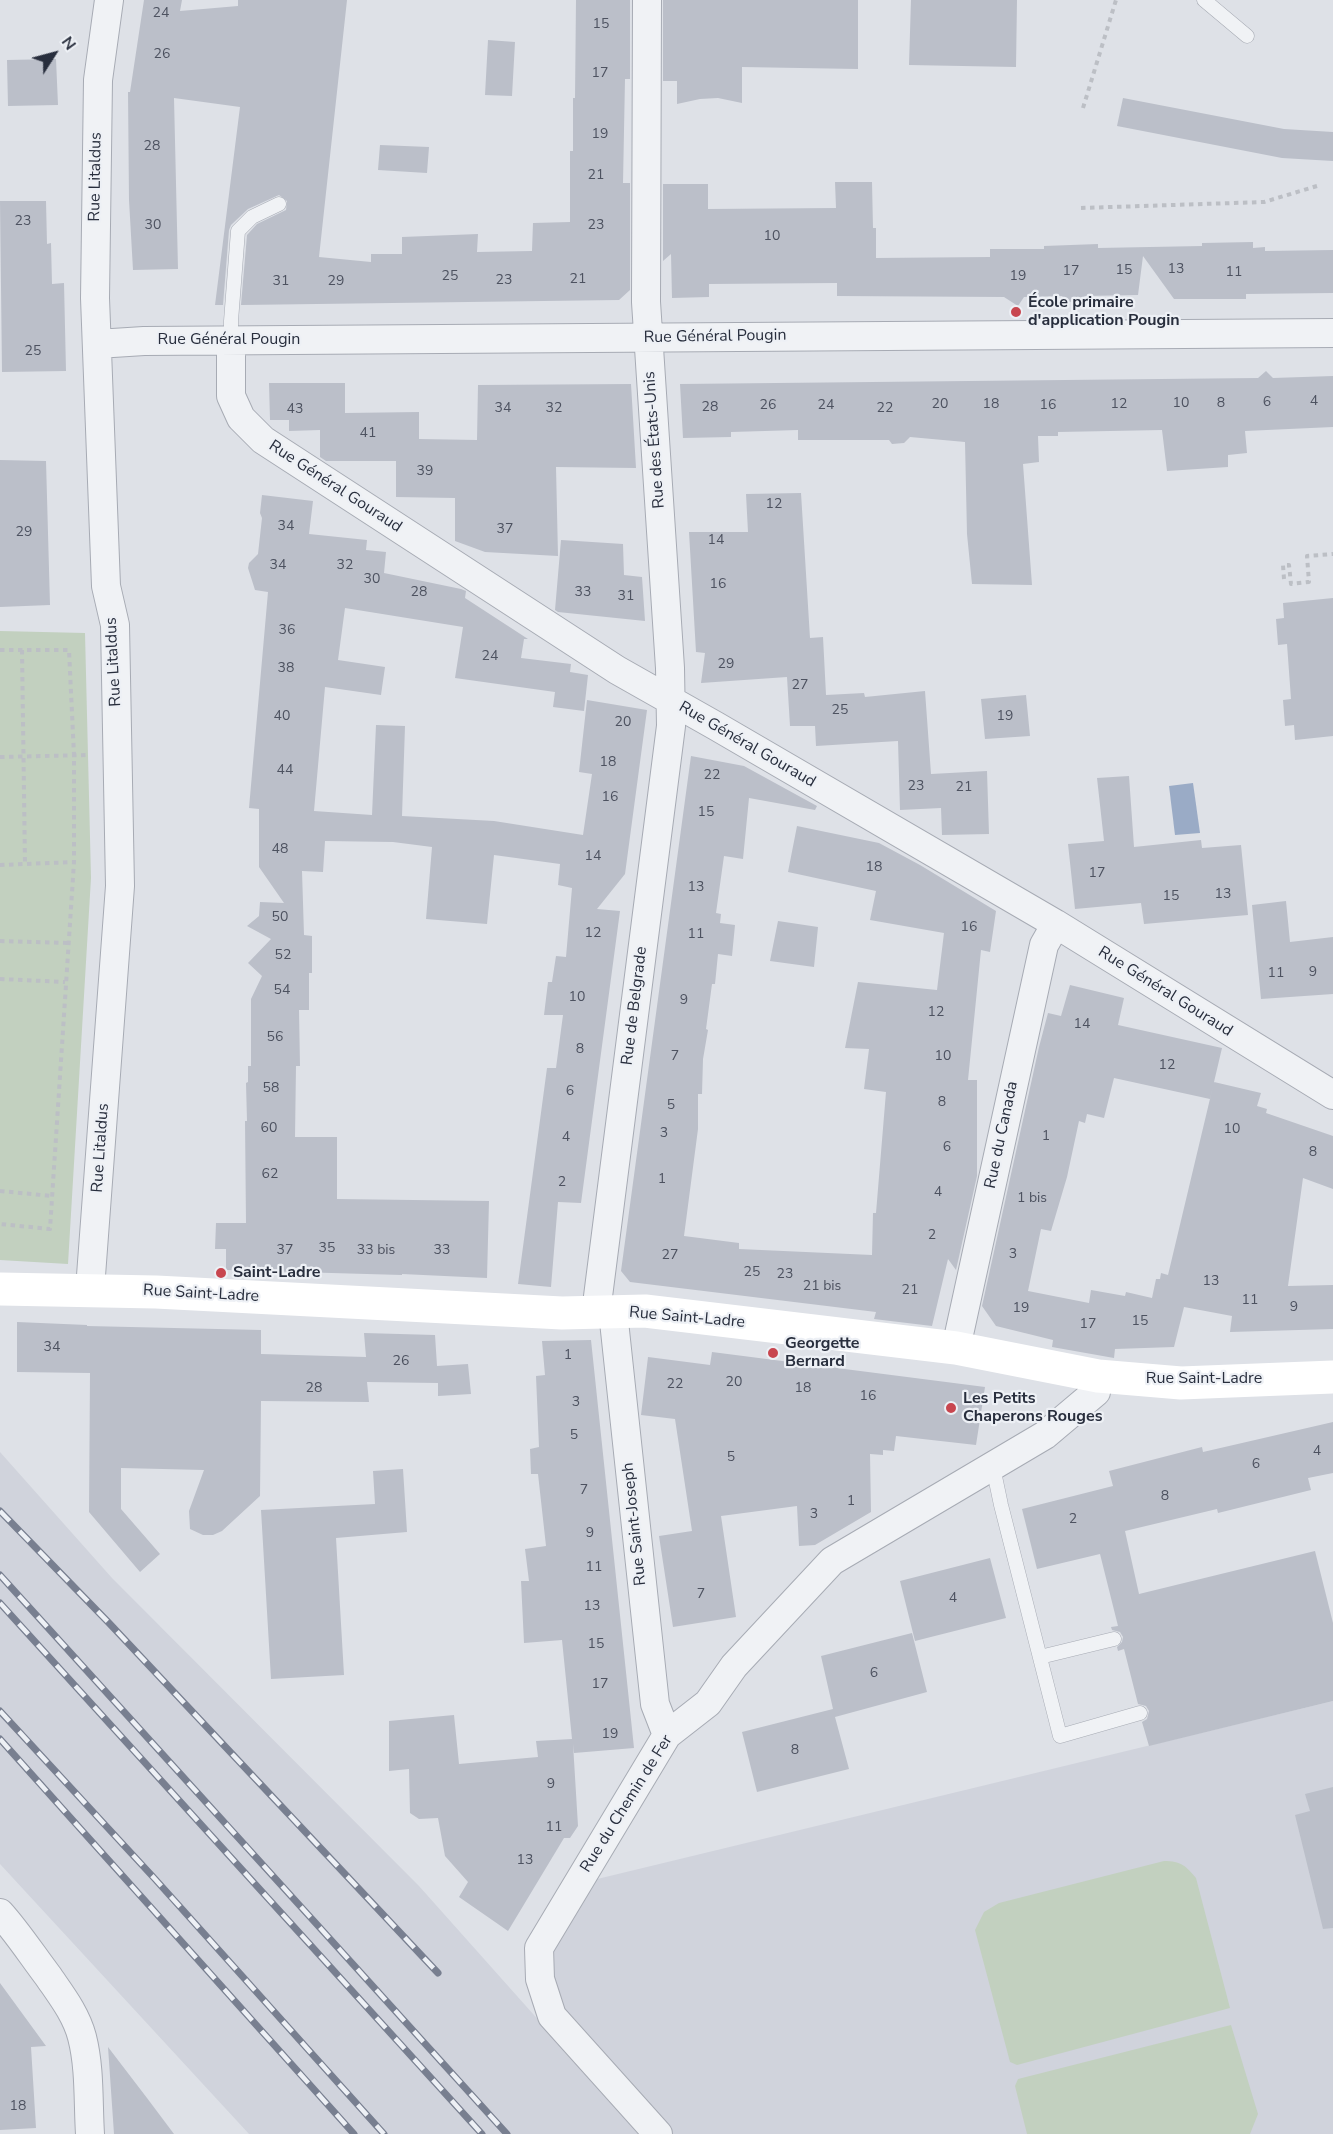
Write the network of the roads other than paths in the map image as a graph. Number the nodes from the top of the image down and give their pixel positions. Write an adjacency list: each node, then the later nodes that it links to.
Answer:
1 (110, 0): 9 (street, Rue Litaldus)
2 (647, 0): 7 (street, Rue des États-Unis)
3 (1204, 0): 4 (lane)
4 (1247, 36)
5 (279, 204): 8 (lane)
6 (1333, 333): 7 (street, Rue Général Pougin)
7 (648, 338): 8 (street, Rue Général Pougin); 10 (street, Rue des États-Unis)
8 (231, 341): 9 (street, Rue Général Pougin); 10 (street, Rue Général Gouraud)
9 (97, 344): 14 (street, Rue Litaldus)
10 (671, 701): 11 (street, Rue Général Gouraud); 15 (street, Rue de Belgrade)
11 (1056, 924): 12 (street, Rue Général Gouraud); 16 (street, Rue du Canada)
12 (1333, 1095)
13 (0, 1289): 14 (street, Rue Saint-Ladre)
14 (90, 1289): 15 (street, Rue Saint-Ladre)
15 (604, 1312): 16 (street, Rue Saint-Ladre); 23 (street, Rue Saint-Joseph)
16 (956, 1348): 17 (street, Rue Saint-Ladre)
17 (1098, 1376): 18 (street, Rue Saint-Ladre); 19 (street, Rue du Chemin de Fer)
18 (1333, 1377)
19 (993, 1467): 21 (lane); 23 (street, Rue du Chemin de Fer)
20 (1114, 1639): 21 (lane)
21 (1040, 1657): 22 (lane)
22 (1140, 1713)
23 (667, 1735): 26 (street, Rue du Chemin de Fer)
24 (0, 1913): 25 (street)
25 (90, 2134)
26 (657, 2134)

